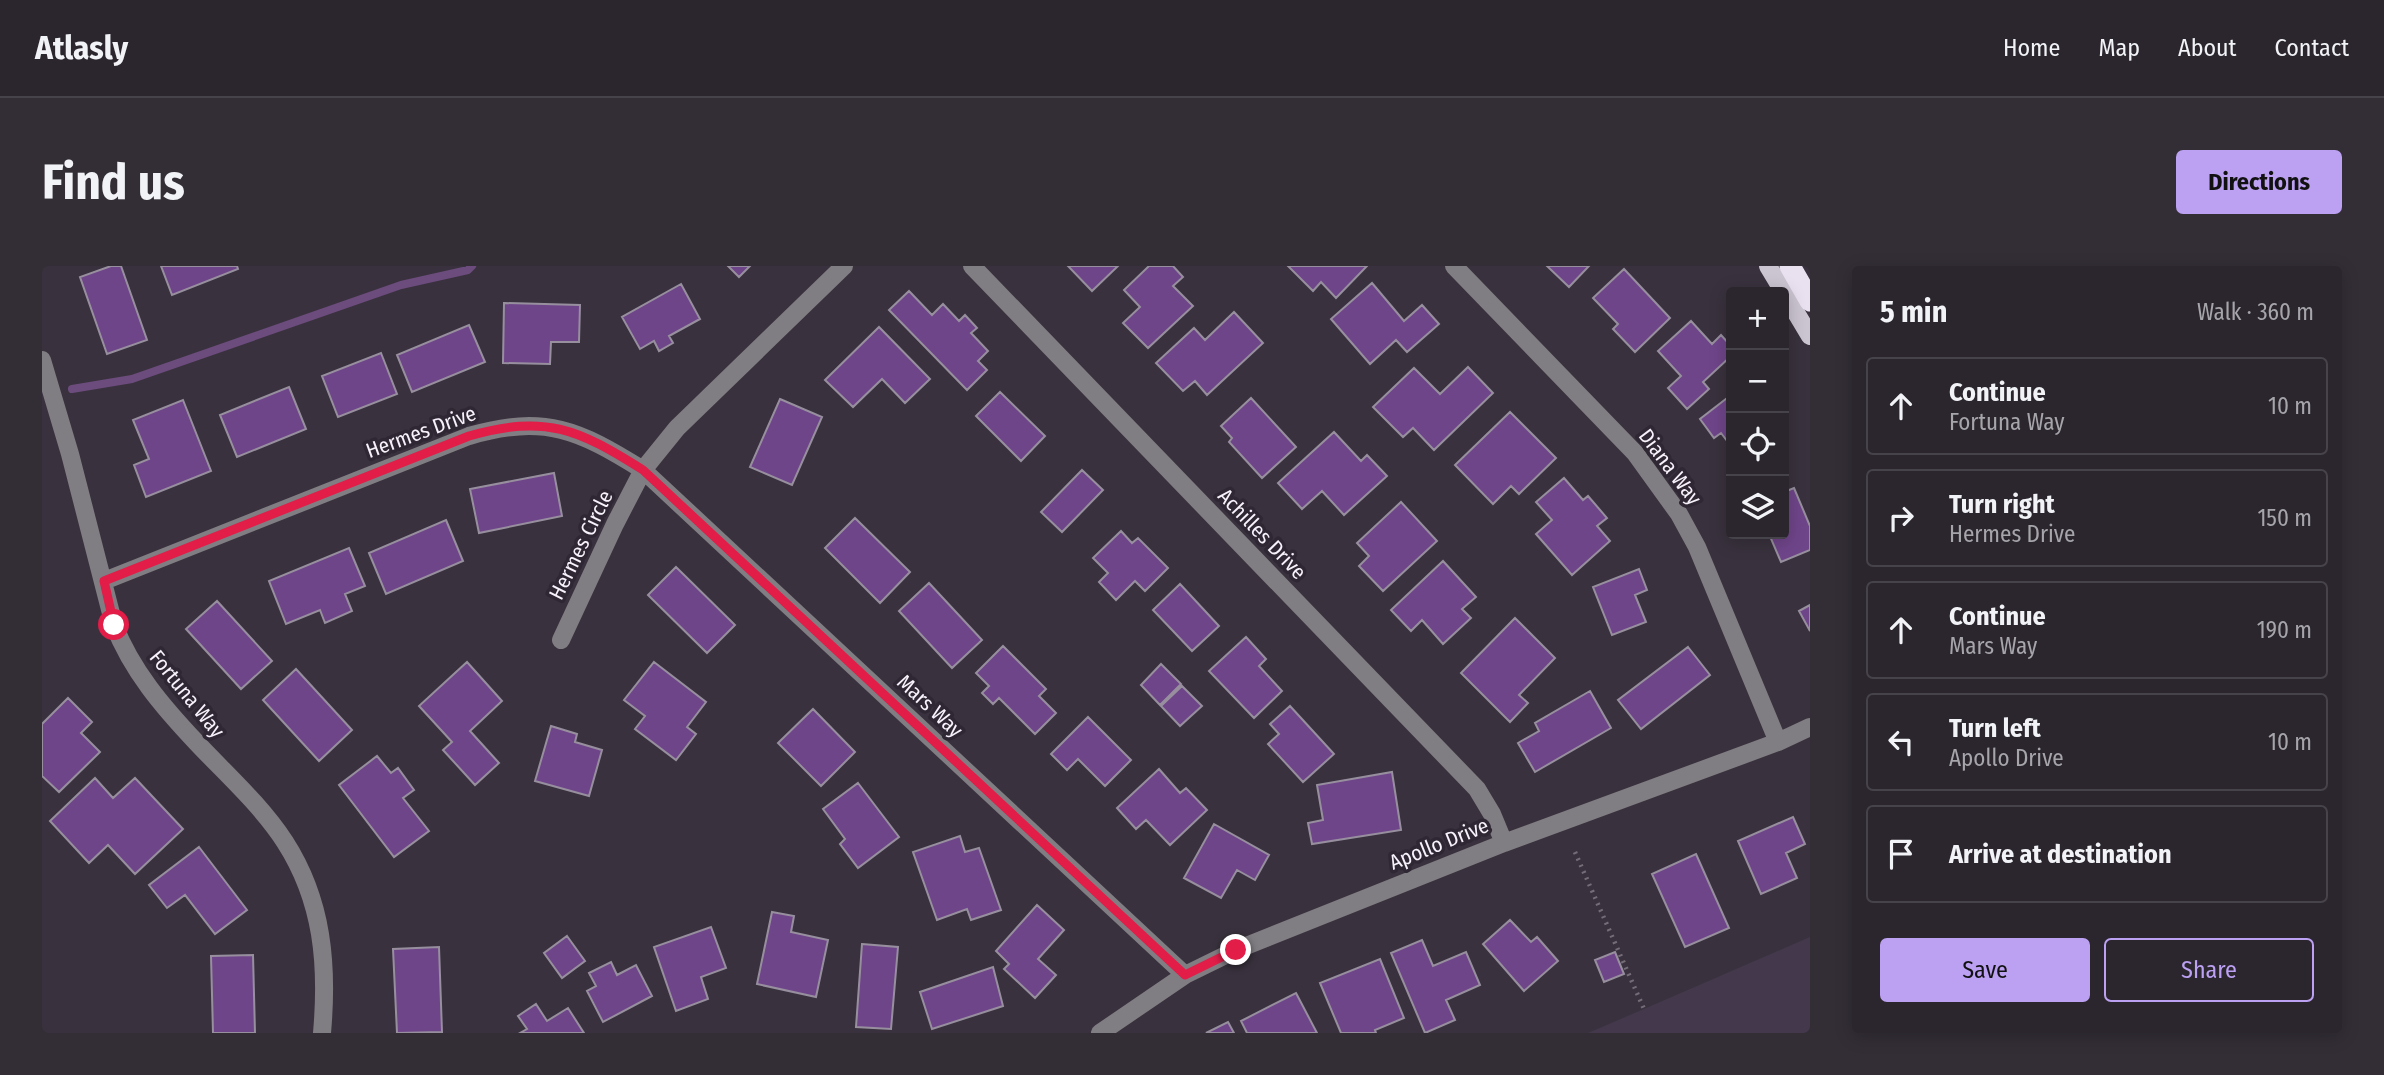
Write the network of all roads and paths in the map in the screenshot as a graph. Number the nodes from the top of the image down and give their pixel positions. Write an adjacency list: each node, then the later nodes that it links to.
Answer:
1 (844, 266): 9 (street)
2 (972, 266): 14 (street, Achilles Drive)
3 (1454, 266): 13 (street, Diana Way)
4 (1768, 266): 7 (main road)
5 (1790, 266): 6 (highway)
6 (1810, 301)
7 (1810, 336)
8 (42, 360): 10 (street, Fortuna Way)
9 (643, 470): 10 (street, Hermes Drive); 11 (street, Hermes Circle); 16 (street, Mars Way)
10 (104, 581): 18 (street, Fortuna Way)
11 (561, 640)
12 (1810, 727): 13 (street, Apollo Drive)
13 (1778, 742): 14 (street, Apollo Drive)
14 (1504, 843): 16 (street, Apollo Drive)
15 (1575, 852): 17 (path)
16 (1185, 975): 19 (street, Apollo Drive)
17 (1644, 1009)
18 (322, 1033)
19 (1100, 1033)

